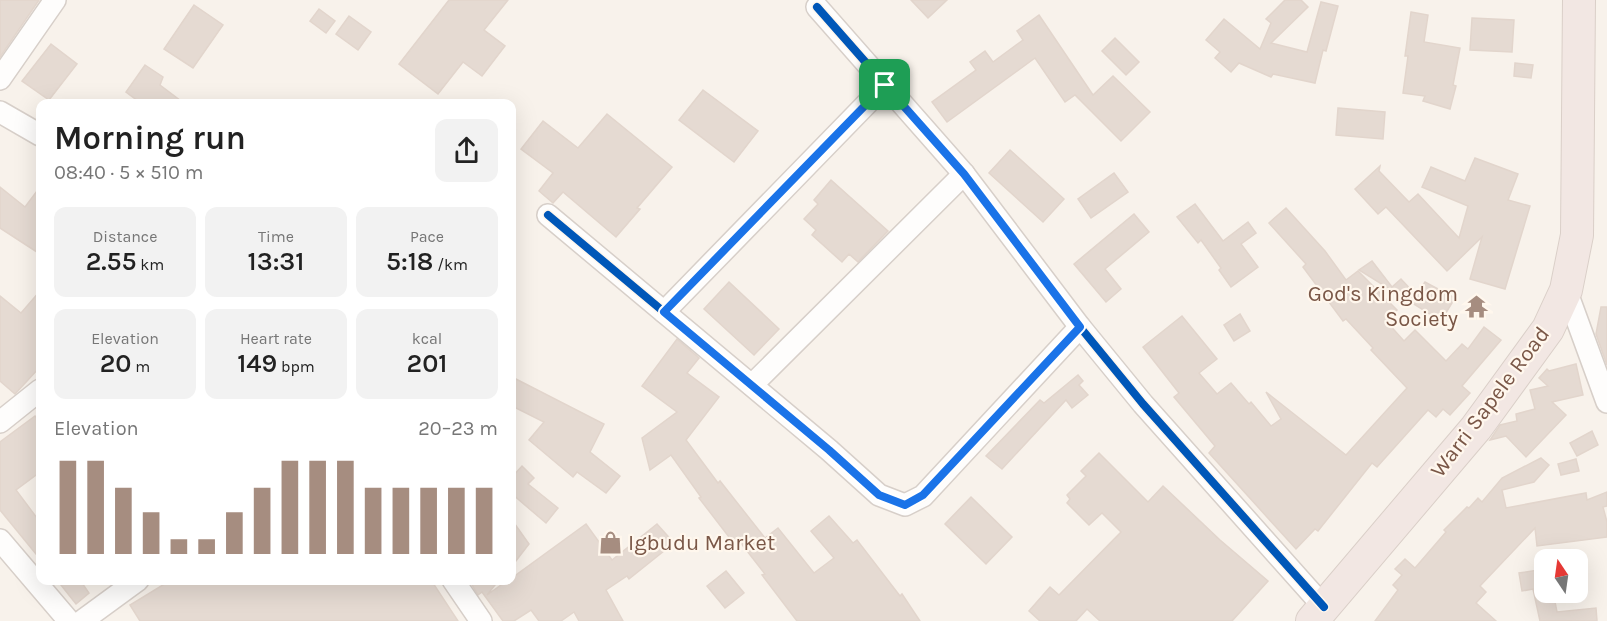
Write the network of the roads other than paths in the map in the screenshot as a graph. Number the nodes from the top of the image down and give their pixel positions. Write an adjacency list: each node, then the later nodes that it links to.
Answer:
1 (55, 0): 4 (street)
2 (1579, 0): 10 (highway, Warri Sapele Road)
3 (817, 7): 5 (street)
4 (1, 75)
5 (885, 85): 8 (street); 11 (street)
6 (0, 112): 7 (street)
7 (36, 133)
8 (964, 174): 12 (street); 13 (street)
9 (548, 215): 11 (street)
10 (1566, 290): 15 (street); 22 (highway, Warri Sapele Road)
11 (664, 312): 13 (street)
12 (1080, 327): 13 (street); 22 (street)
13 (752, 385)
14 (36, 393): 16 (street)
15 (1607, 402)
16 (0, 422)
17 (0, 540): 18 (street)
18 (36, 582)
19 (38, 585): 23 (street)
20 (131, 585): 24 (street)
21 (457, 585): 25 (street)
22 (1318, 614)
23 (69, 621)
24 (82, 621)
25 (482, 621)

